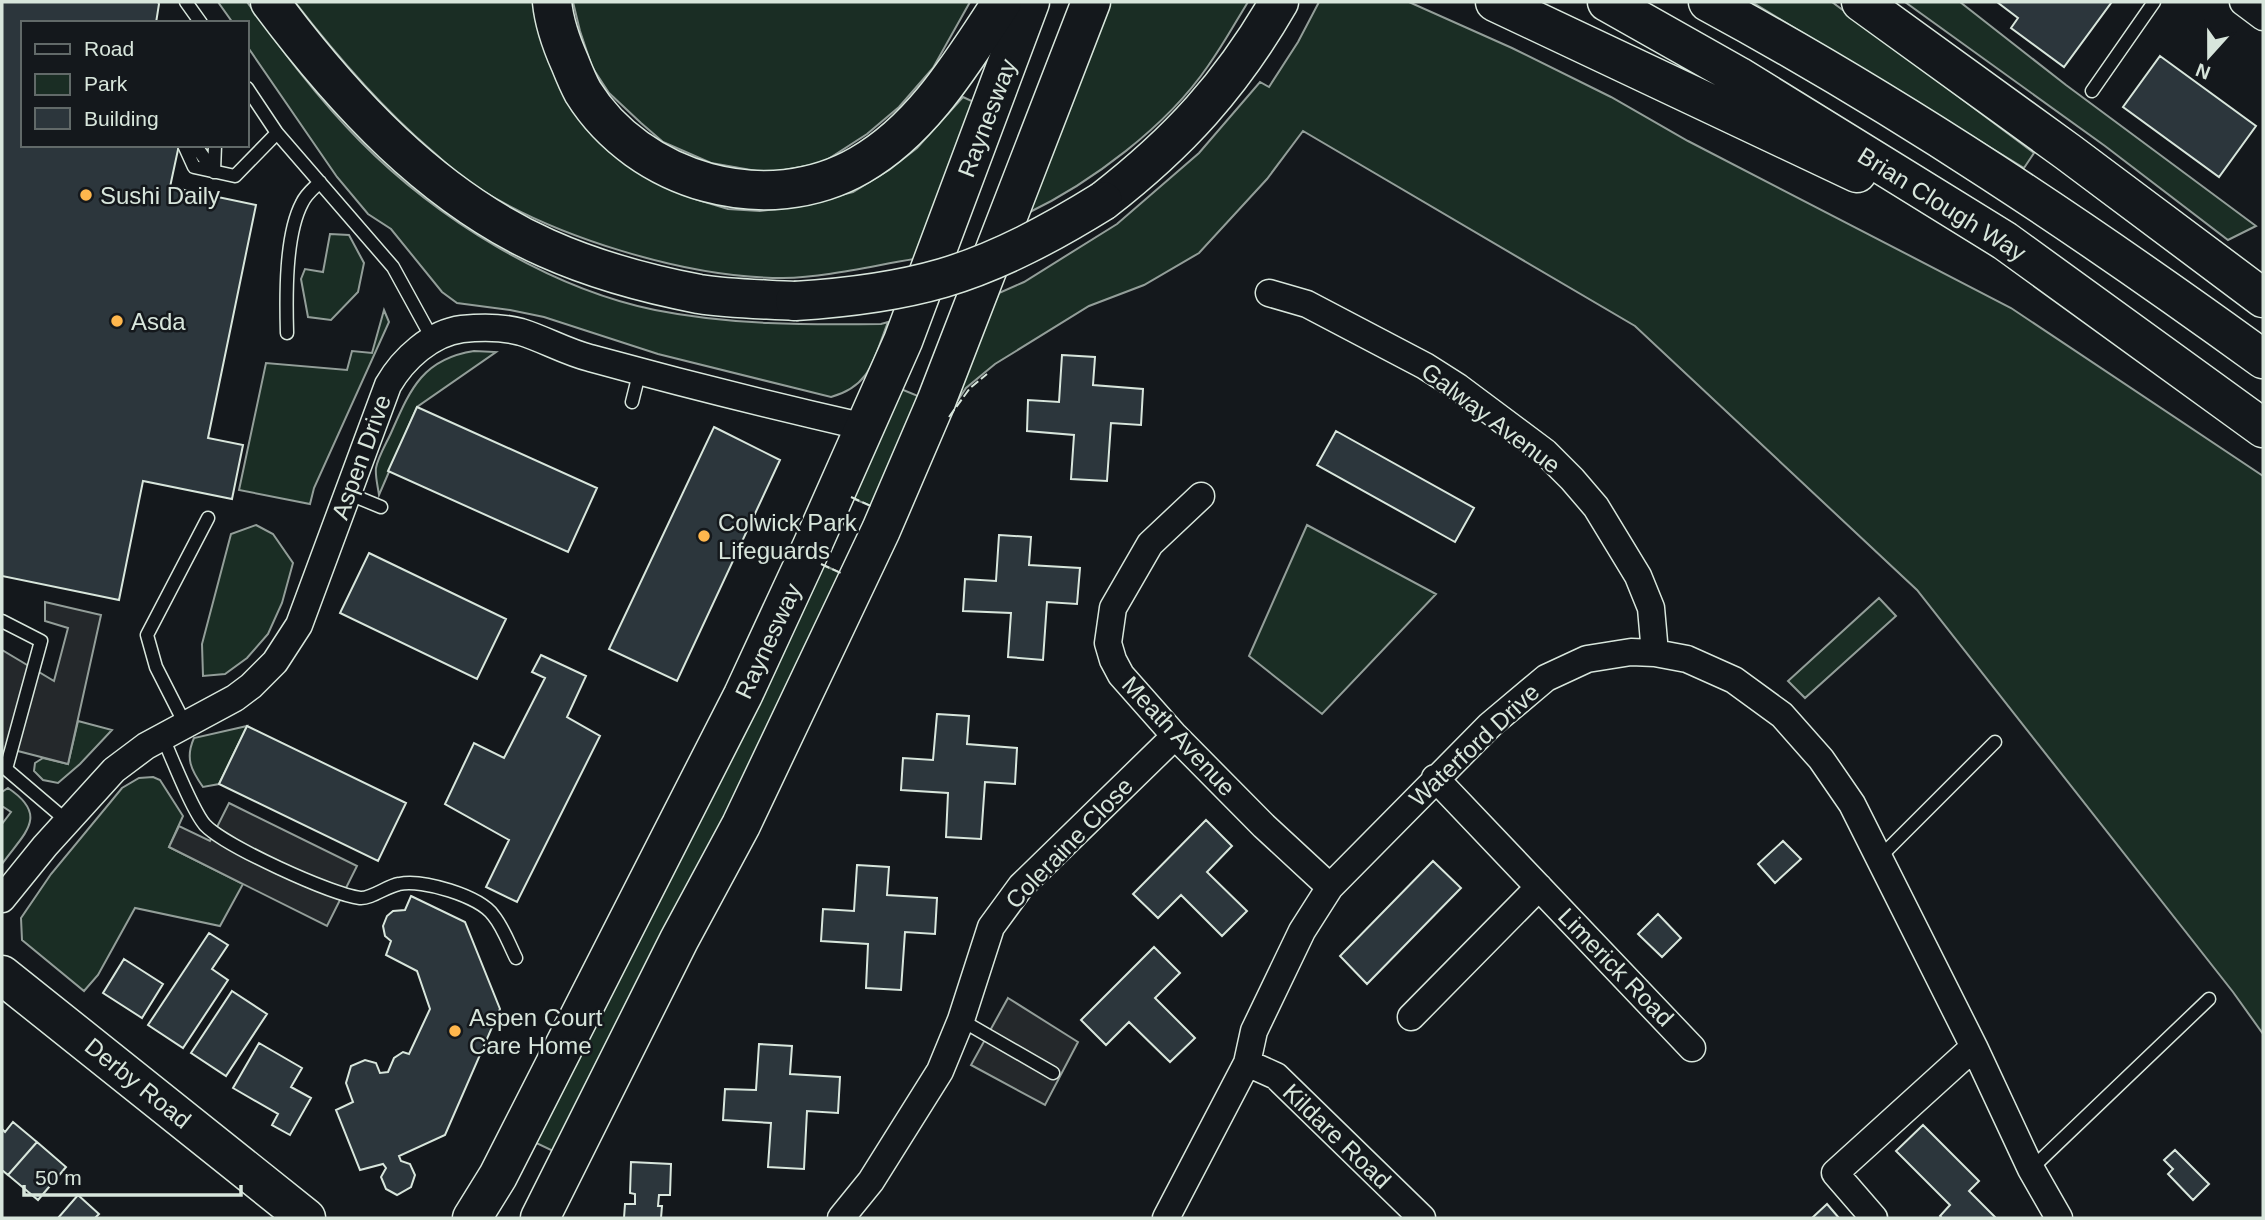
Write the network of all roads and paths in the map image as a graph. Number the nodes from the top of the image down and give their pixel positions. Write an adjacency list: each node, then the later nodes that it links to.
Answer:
1 (186, 2): 15 (lane)
2 (270, 2): 7 (main road, bridge)
3 (552, 2): 4 (main road)
4 (1002, 2)
5 (1030, 2): 32 (main road, Raynesway)
6 (1091, 2): 61 (main road)
7 (1279, 2)
8 (1495, 2): 24 (main road)
9 (1607, 2): 24 (main road, Brian Clough Way)
10 (1708, 2): 29 (main road)
11 (1861, 2): 26 (main road)
12 (2154, 2): 17 (lane)
13 (2243, 2): 14 (street)
14 (2263, 17)
15 (200, 21)
16 (248, 90): 18 (lane)
17 (2092, 91)
18 (277, 133): 22 (lane); 23 (lane)
19 (185, 147): 22 (lane)
20 (198, 147): 22 (lane)
21 (215, 147): 22 (lane)
22 (214, 172)
23 (320, 182): 27 (lane); 28 (lane)
24 (2005, 241): 33 (main road, Brian Clough Way)
25 (1269, 293): 39 (street, Galway Avenue)
26 (2263, 298)
27 (287, 333)
28 (433, 340): 30 (street, Aspen Drive); 34 (street, Aspen Drive)
29 (2263, 359)
30 (640, 370): 31 (lane); 32 (street, Aspen Drive)
31 (632, 401)
32 (865, 427): 60 (main road, Raynesway)
33 (2263, 428)
34 (347, 494): 36 (lane); 40 (street, Aspen Drive)
35 (1201, 496): 41 (street, Meath Avenue)
36 (382, 507)
37 (208, 518): 40 (lane)
38 (2, 621): 44 (lane)
39 (1655, 653): 43 (street, Waterford Drive); 45 (street, Waterford Drive)
40 (174, 732): 44 (street, Aspen Drive); 49 (lane)
41 (1175, 736): 46 (street, Meath Avenue); 53 (street, Coleraine Close)
42 (1995, 742): 45 (lane)
43 (1435, 778): 46 (street, Waterford Drive); 47 (street, Limerick Road)
44 (67, 821): 48 (street, Aspen Drive)
45 (1879, 858): 54 (street, Waterford Drive)
46 (1330, 887): 56 (street, Waterford Drive)
47 (1539, 887): 52 (street, Limerick Road); 55 (street, Limerick Road)
48 (2, 899)
49 (516, 958)
50 (2, 975): 59 (main road, Derby Road)
51 (2209, 999): 58 (lane)
52 (1412, 1017)
53 (961, 1020): 57 (lane); 62 (street, Coleraine Close)
54 (1975, 1046): 58 (street, Waterford Drive); 65 (street)
55 (1692, 1048)
56 (1247, 1063): 63 (street, Waterford Drive); 64 (street, Kildare Road)
57 (1053, 1073)
58 (2031, 1170): 66 (street, Waterford Drive)
59 (306, 1218)
60 (472, 1218)
61 (540, 1218)
62 (841, 1218)
63 (1166, 1218)
64 (1422, 1218)
65 (1874, 1218)
66 (2059, 1218)

